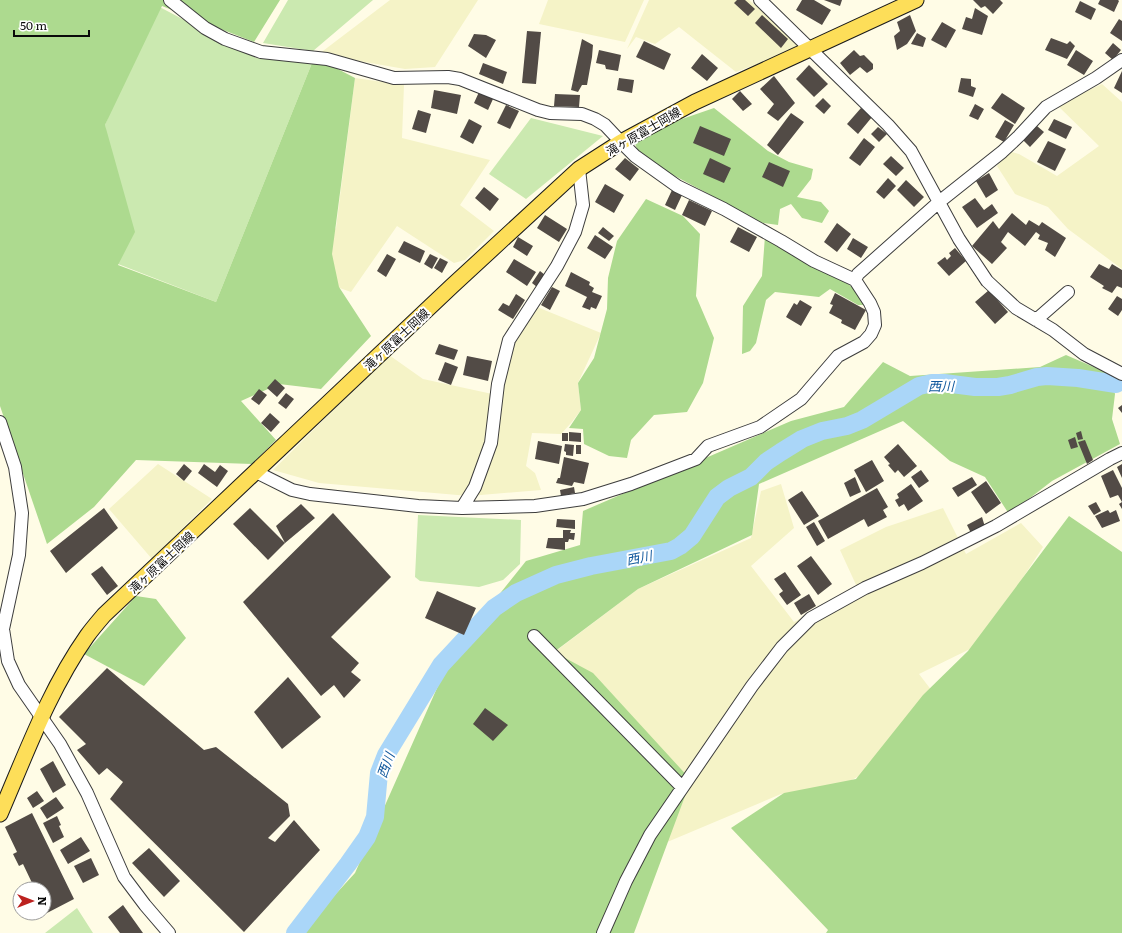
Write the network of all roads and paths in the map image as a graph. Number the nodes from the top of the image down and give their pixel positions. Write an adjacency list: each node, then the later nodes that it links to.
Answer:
1 (170, 0): 6 (street)
2 (760, 0): 4 (street)
3 (916, 0): 4 (main road, 滝ヶ原富士岡線)
4 (809, 49): 6 (main road, 滝ヶ原富士岡線); 8 (street)
5 (1122, 60): 8 (street)
6 (621, 142): 7 (main road, 滝ヶ原富士岡線); 9 (street)
7 (579, 169): 15 (main road, 滝ヶ原富士岡線); 16 (street)
8 (939, 202): 9 (street); 11 (street)
9 (855, 280): 16 (street)
10 (1068, 292): 11 (street)
11 (1036, 320): 12 (street)
12 (1122, 374)
13 (0, 422): 17 (street)
14 (1122, 453): 20 (street)
15 (256, 472): 16 (street); 19 (main road, 滝ヶ原富士岡線)
16 (462, 508)
17 (2, 628): 19 (street)
18 (534, 636): 20 (street)
19 (41, 718): 21 (main road, 滝ヶ原富士岡線); 22 (street)
20 (682, 787): 23 (street)
21 (0, 814)
22 (166, 932)
23 (603, 933)

